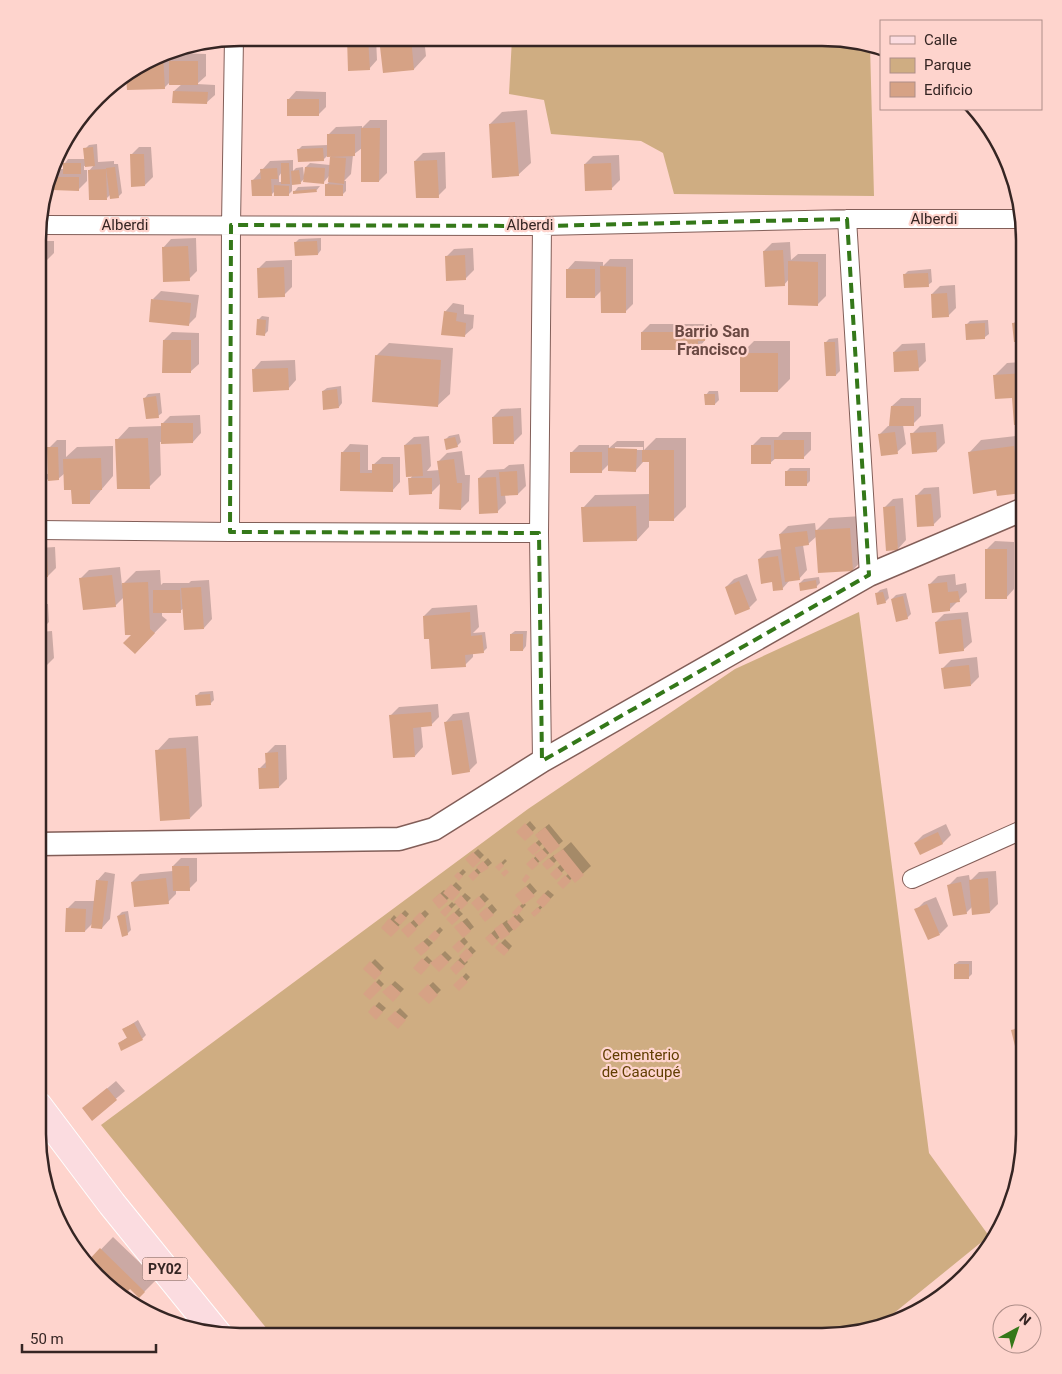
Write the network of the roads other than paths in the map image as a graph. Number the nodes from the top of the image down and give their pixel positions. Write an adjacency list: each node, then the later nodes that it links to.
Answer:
1 (234, 46): 4 (street)
2 (1014, 219): 3 (street, Alberdi)
3 (847, 220): 6 (street, Alberdi); 11 (street)
4 (231, 224): 5 (street, Alberdi); 6 (street, Alberdi); 9 (street)
5 (47, 225)
6 (542, 226): 10 (street)
7 (1016, 512): 11 (street)
8 (46, 530): 9 (street)
9 (230, 532): 10 (street)
10 (539, 533): 12 (street)
11 (869, 575): 12 (street)
12 (542, 761): 14 (street)
13 (1016, 832): 15 (street)
14 (46, 844)
15 (912, 880)
16 (46, 1117): 18 (main road, PY02)
17 (46, 1139): 18 (main road, PY02)
18 (112, 1204): 19 (main road, PY02)
19 (203, 1324)

